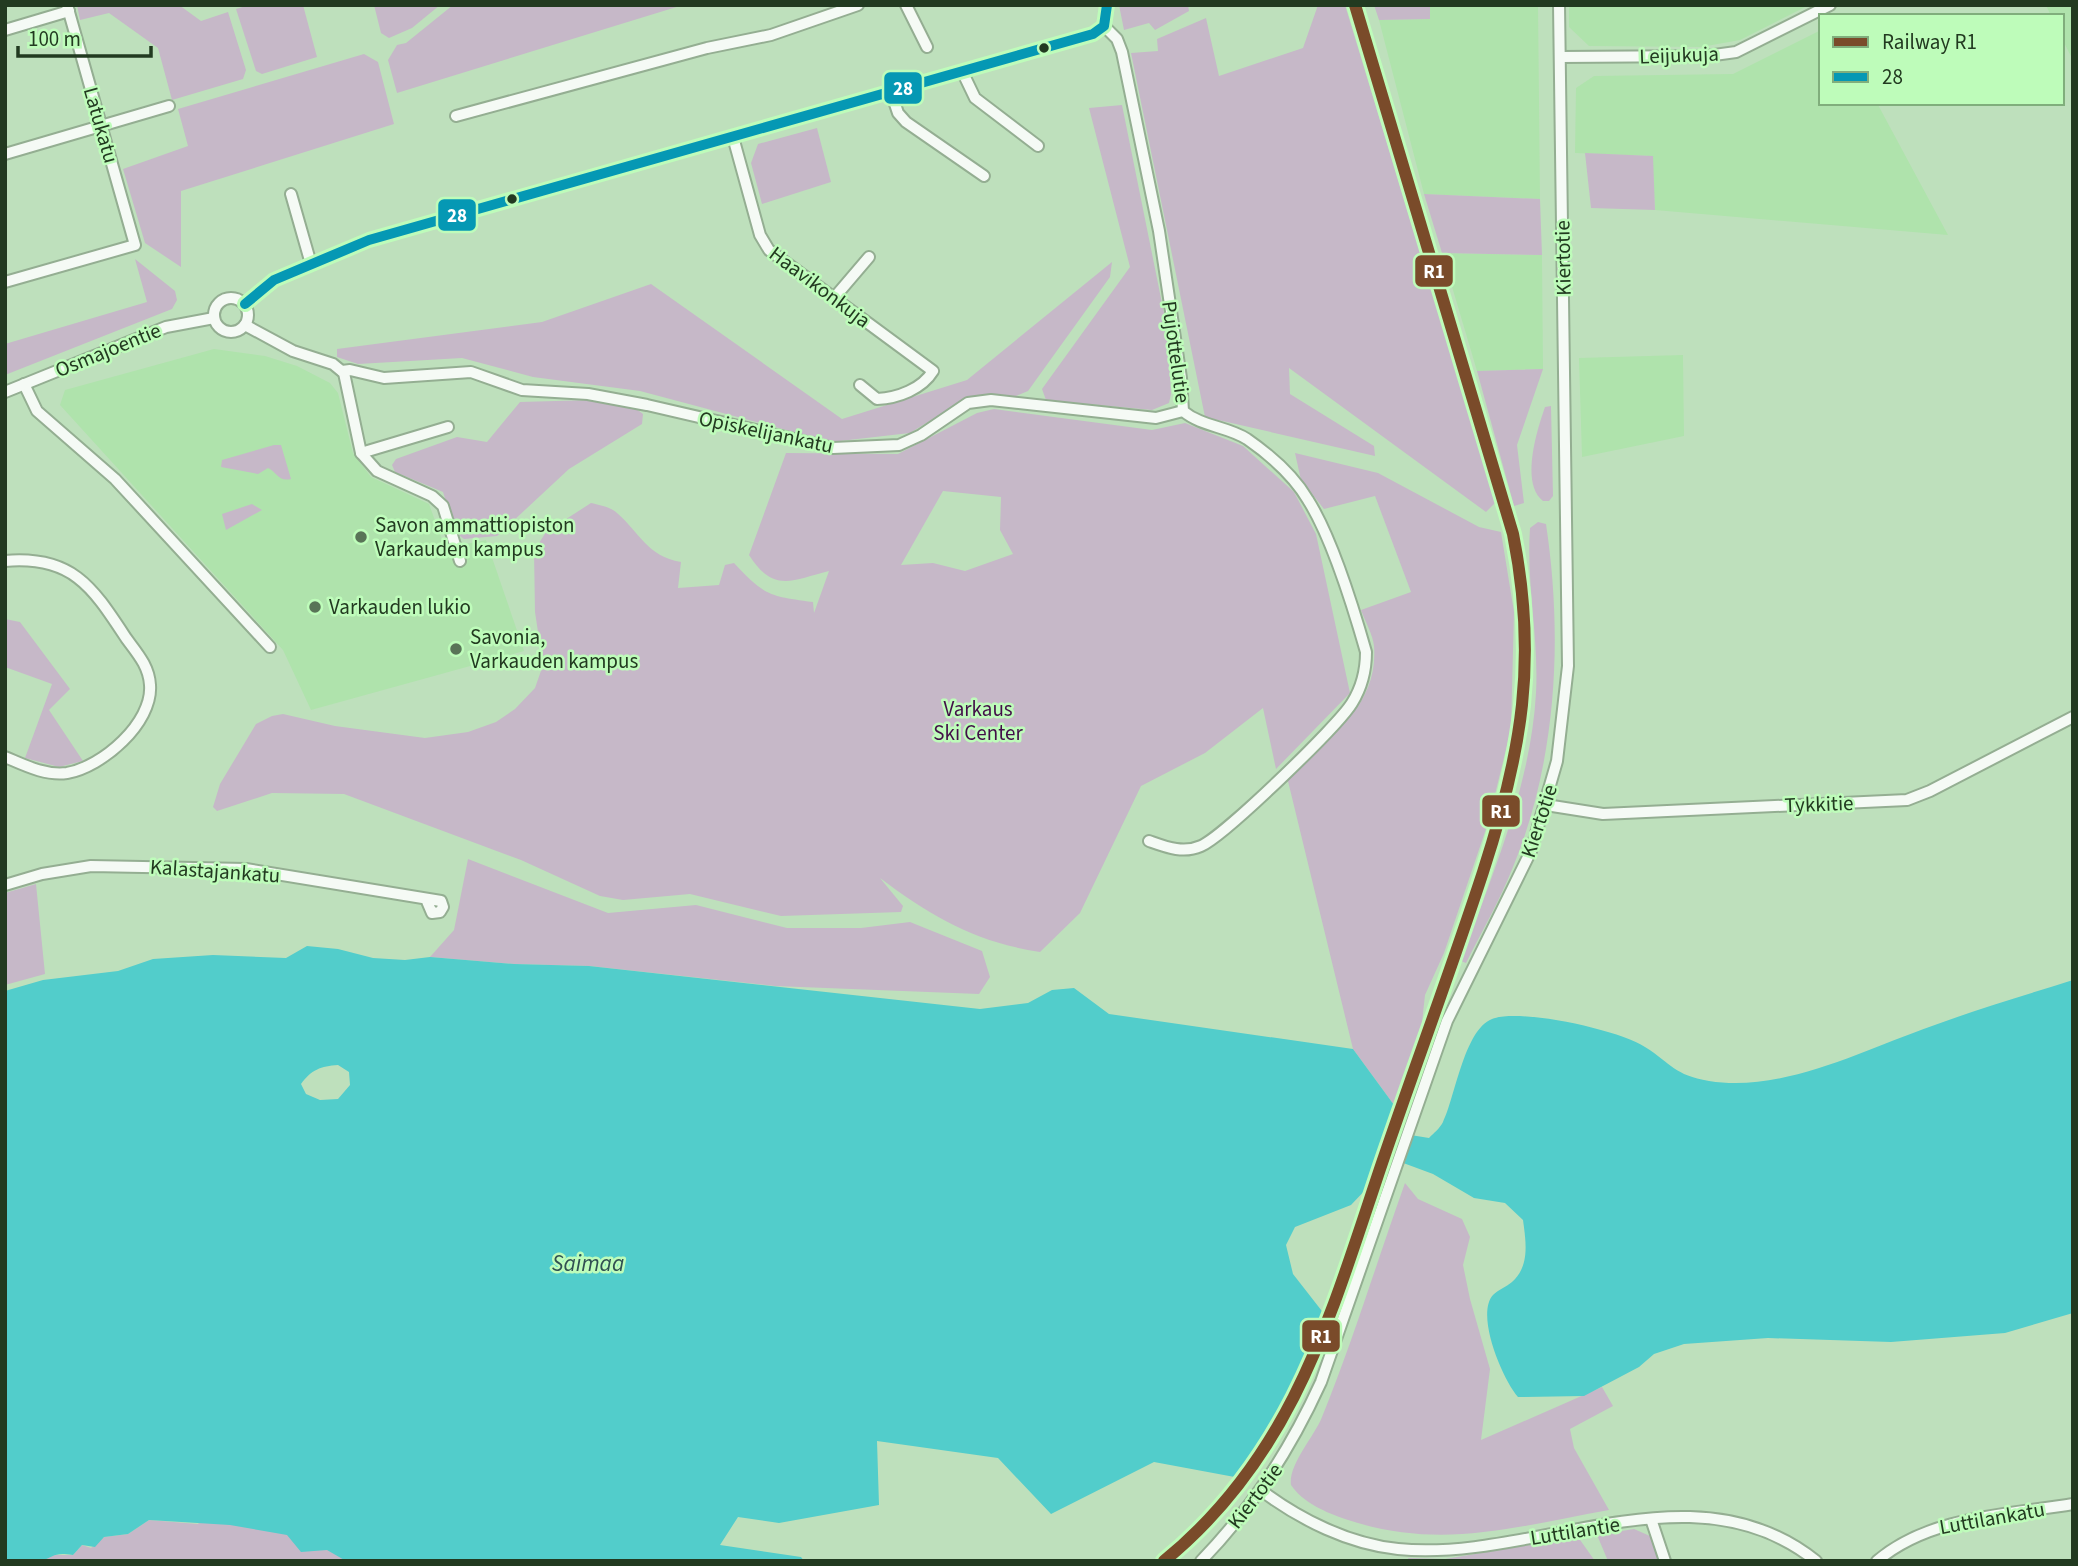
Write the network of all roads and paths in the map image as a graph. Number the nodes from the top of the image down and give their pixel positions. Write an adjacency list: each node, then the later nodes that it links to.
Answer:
1 (858, 5): 14 (street)
2 (906, 5): 9 (street)
3 (1107, 5): 7 (street)
4 (1559, 5): 10 (street, Kiertotie)
5 (1830, 5): 10 (street, Leijukuja)
6 (68, 8): 8 (street); 15 (street, Latukatu)
7 (1104, 26): 11 (street); 32 (street, Pujottelutie)
8 (5, 30)
9 (927, 47)
10 (1560, 57): 40 (street, Kiertotie)
11 (962, 71): 12 (street); 17 (street)
12 (891, 92): 16 (street); 19 (street)
13 (169, 106): 15 (street)
14 (456, 116)
15 (102, 127): 18 (street); 23 (street, Latukatu)
16 (733, 137): 22 (street); 24 (street, Haavikonkuja)
17 (1038, 146)
18 (5, 154)
19 (984, 176)
20 (290, 194): 22 (street)
21 (869, 257): 24 (street)
22 (311, 264): 25 (street)
23 (5, 282)
24 (834, 298): 30 (street, Haavikonkuja)
25 (245, 304): 26 (street); 27 (street)
26 (214, 318): 27 (street); 29 (street, Osmajoentie)
27 (245, 326): 28 (street, Opiskelijankatu)
28 (342, 371): 32 (street, Opiskelijankatu); 34 (street)
29 (24, 384): 31 (street, Osmajoentie); 37 (street)
30 (860, 385)
31 (5, 392)
32 (1183, 411): 41 (street, Pujottelutie)
33 (448, 427): 34 (street)
34 (361, 453): 36 (street)
35 (5, 561): 39 (street)
36 (460, 561)
37 (270, 647)
38 (2073, 717): 40 (street, Tykkitie)
39 (5, 757)
40 (1546, 805): 44 (street, Kiertotie)
41 (1149, 841)
42 (5, 885): 43 (street, Kalastajankatu)
43 (426, 899)
44 (1262, 1491): 47 (street, Luttilantie); 48 (street, Kiertotie)
45 (2073, 1504): 52 (street, Luttilankatu)
46 (1651, 1519): 47 (street, Luttilantie); 50 (street); 51 (street, Luttilantie)
47 (1395, 1549): 49 (street)
48 (1201, 1561)
49 (1394, 1561)
50 (1665, 1561)
51 (1816, 1561)
52 (1877, 1561)

